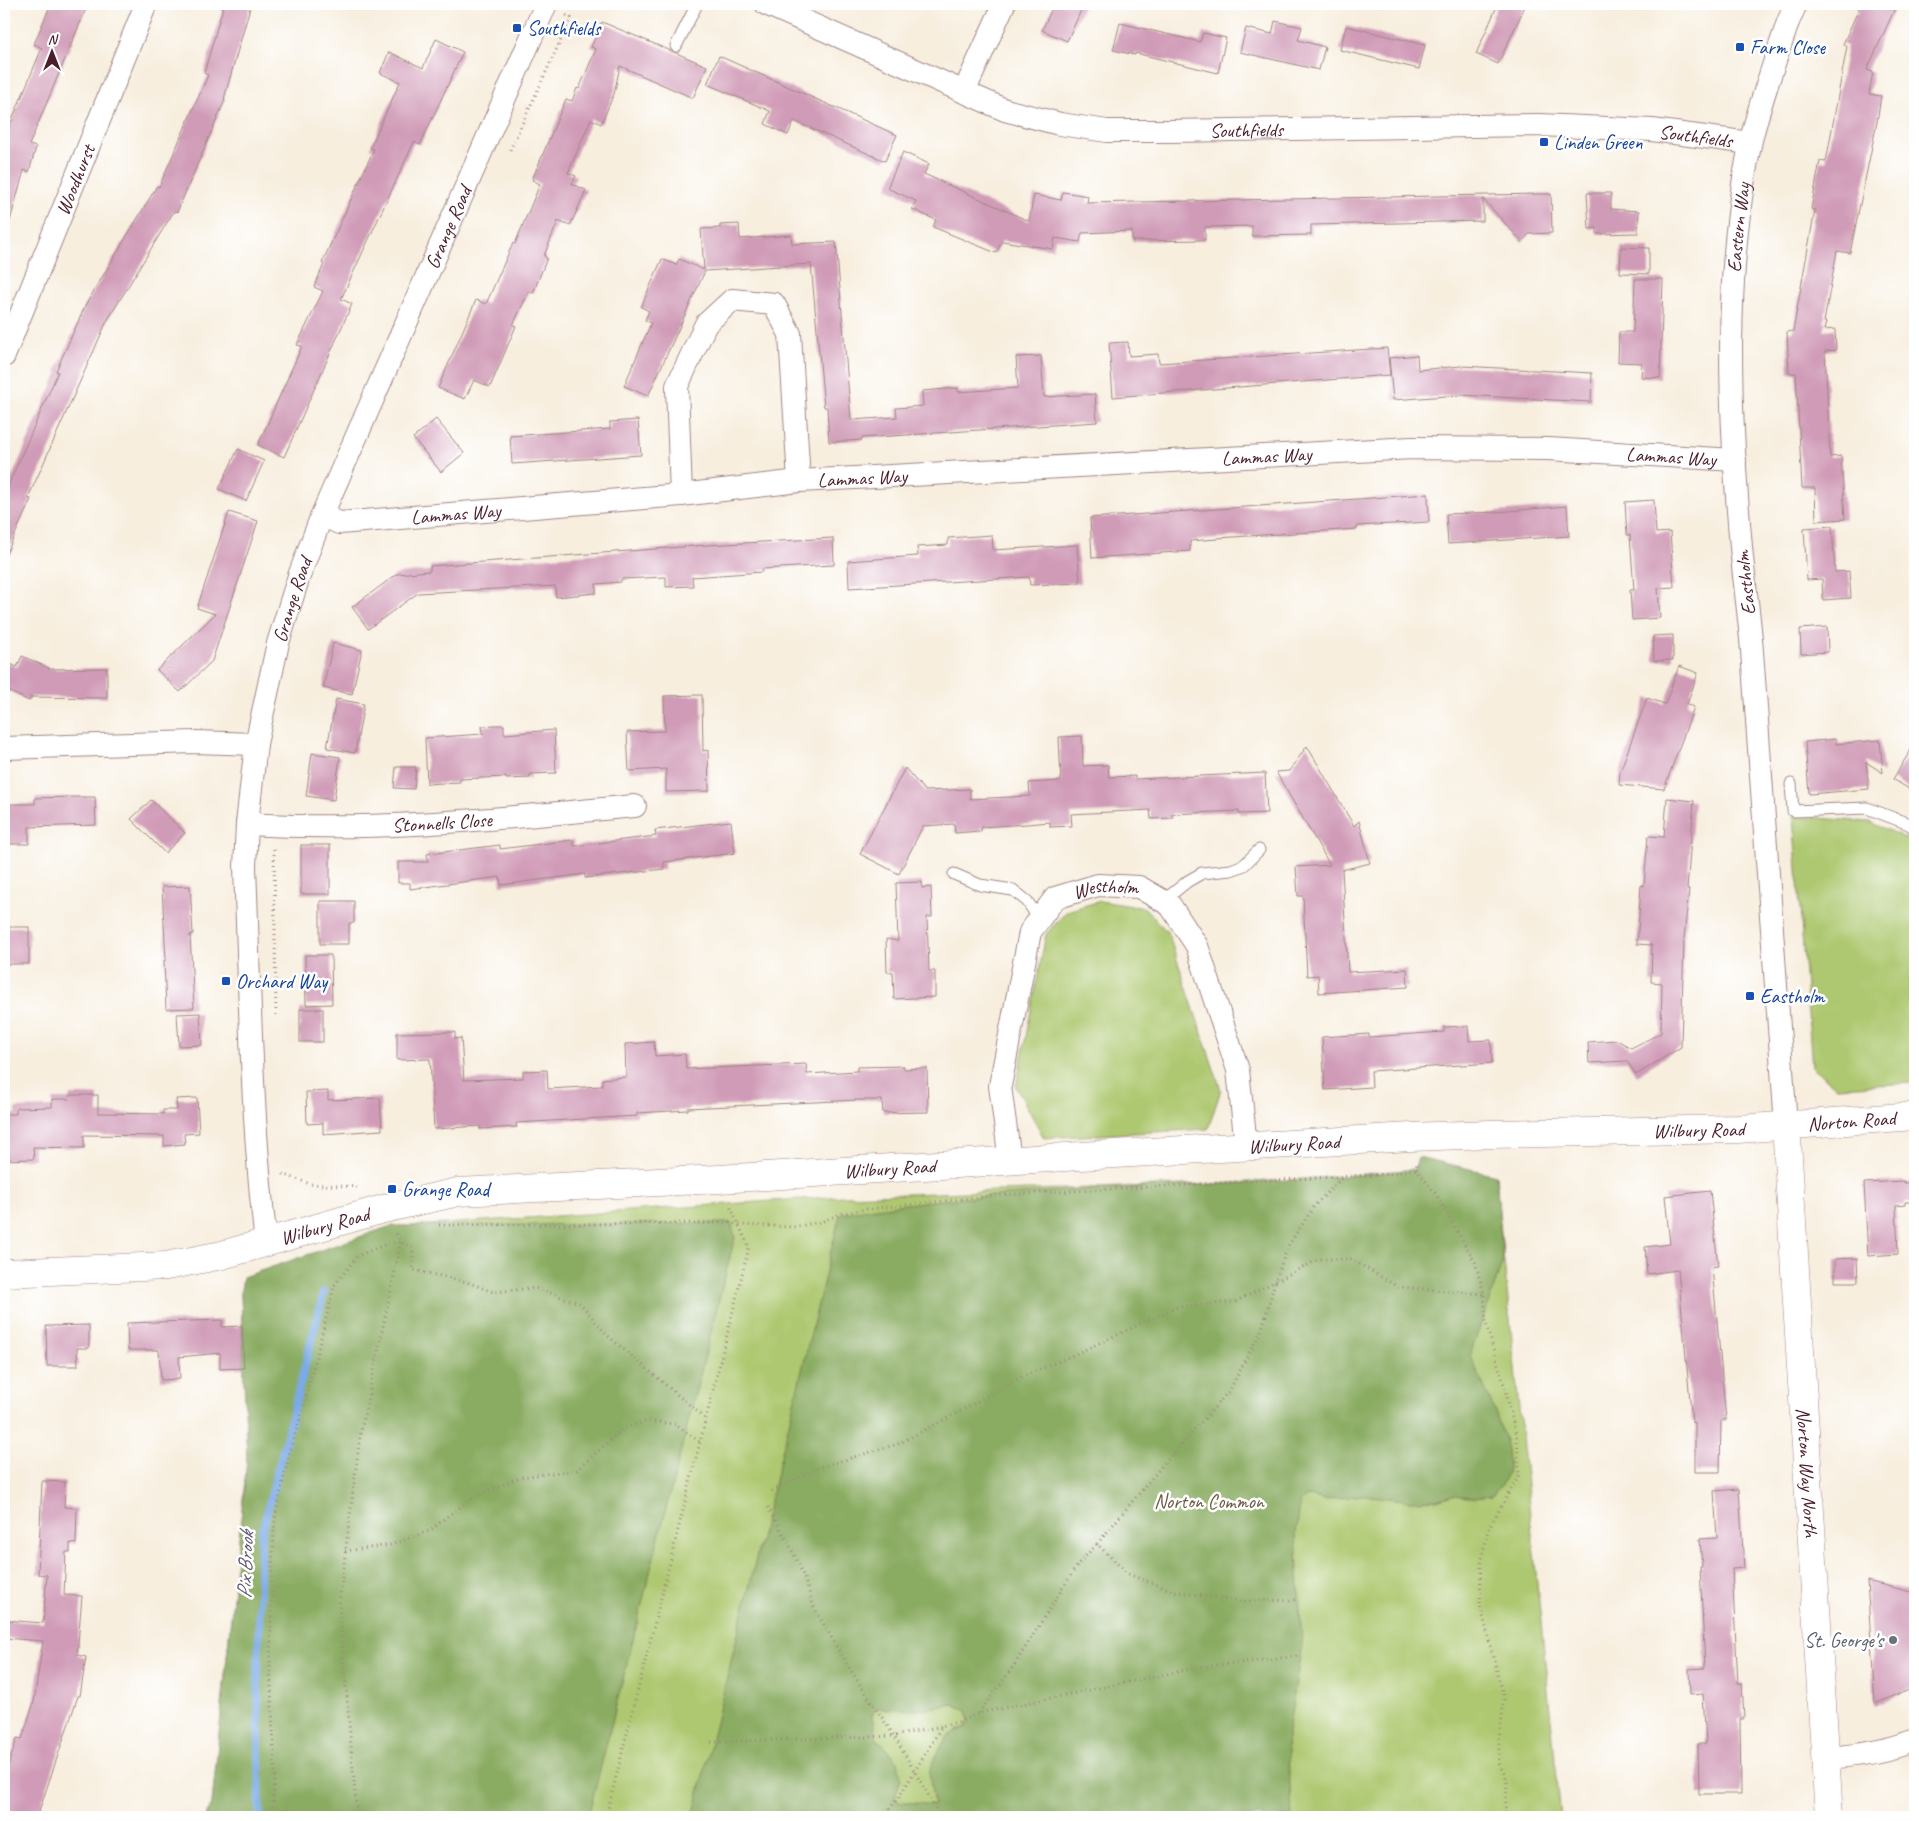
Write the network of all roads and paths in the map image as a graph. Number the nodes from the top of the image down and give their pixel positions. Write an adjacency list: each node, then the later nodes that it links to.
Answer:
1 (146, 4): 12 (street, Woodhurst)
2 (546, 4): 16 (street, Grange Road)
3 (696, 4): 8 (lane)
4 (766, 4): 9 (street, Southfields)
5 (1004, 4): 9 (street)
6 (1796, 4): 10 (street, Eastern Way)
7 (571, 18): 11 (path)
8 (676, 46)
9 (964, 92): 10 (street, Southfields)
10 (1750, 143): 13 (street, Eastern Way)
11 (509, 154)
12 (4, 356)
13 (1734, 460): 14 (street, Lammas Way); 30 (street, Eastholm)
14 (799, 480): 15 (street, Lammas Way); 15 (street, Lammas Way)
15 (681, 495): 16 (street, Lammas Way)
16 (322, 515): 17 (street, Grange Road)
17 (256, 744): 18 (street); 21 (street, Grange Road)
18 (4, 748)
19 (1791, 784): 23 (lane)
20 (635, 806): 22 (street, Stonnells Close)
21 (247, 824): 22 (street, Stonnells Close); 41 (street, Grange Road)
22 (274, 825): 28 (path)
23 (1915, 829)
24 (1259, 850): 26 (lane)
25 (954, 874): 27 (lane)
26 (1163, 901): 27 (street, Westholm); 31 (street, Westholm)
27 (1039, 919): 33 (street, Westholm)
28 (276, 1023)
29 (1915, 1116): 30 (street, Norton Road)
30 (1786, 1125): 31 (street, Wilbury Road); 59 (street, Norton Way North)
31 (1246, 1146): 33 (street, Wilbury Road)
32 (1418, 1157): 34 (path)
33 (1010, 1160): 41 (street, Wilbury Road)
34 (1416, 1169): 36 (path); 45 (path)
35 (278, 1172): 37 (path)
36 (1344, 1177): 39 (path); 44 (path)
37 (364, 1188)
38 (431, 1225): 39 (path)
39 (738, 1225): 46 (path)
40 (391, 1226): 42 (path)
41 (266, 1242): 43 (street, Wilbury Road)
42 (401, 1242): 46 (path); 51 (path); 61 (path)
43 (4, 1273)
44 (1275, 1282): 45 (path); 48 (path); 50 (path)
45 (1484, 1294): 66 (path)
46 (706, 1419): 47 (path)
47 (700, 1442): 51 (path); 63 (path)
48 (772, 1491)
49 (768, 1507): 56 (path)
50 (1097, 1544): 52 (path); 54 (path)
51 (345, 1551): 62 (path)
52 (1299, 1600)
53 (1300, 1656): 54 (path)
54 (979, 1713): 55 (path)
55 (942, 1726): 56 (path); 60 (path)
56 (894, 1736): 58 (path); 60 (path)
57 (1915, 1740): 59 (street)
58 (711, 1742)
59 (1825, 1758): 67 (street, Norton Way North)
60 (915, 1771): 64 (path); 65 (path)
61 (272, 1817)
62 (357, 1817)
63 (606, 1817)
64 (882, 1817)
65 (941, 1817)
66 (1505, 1817)
67 (1829, 1817)

